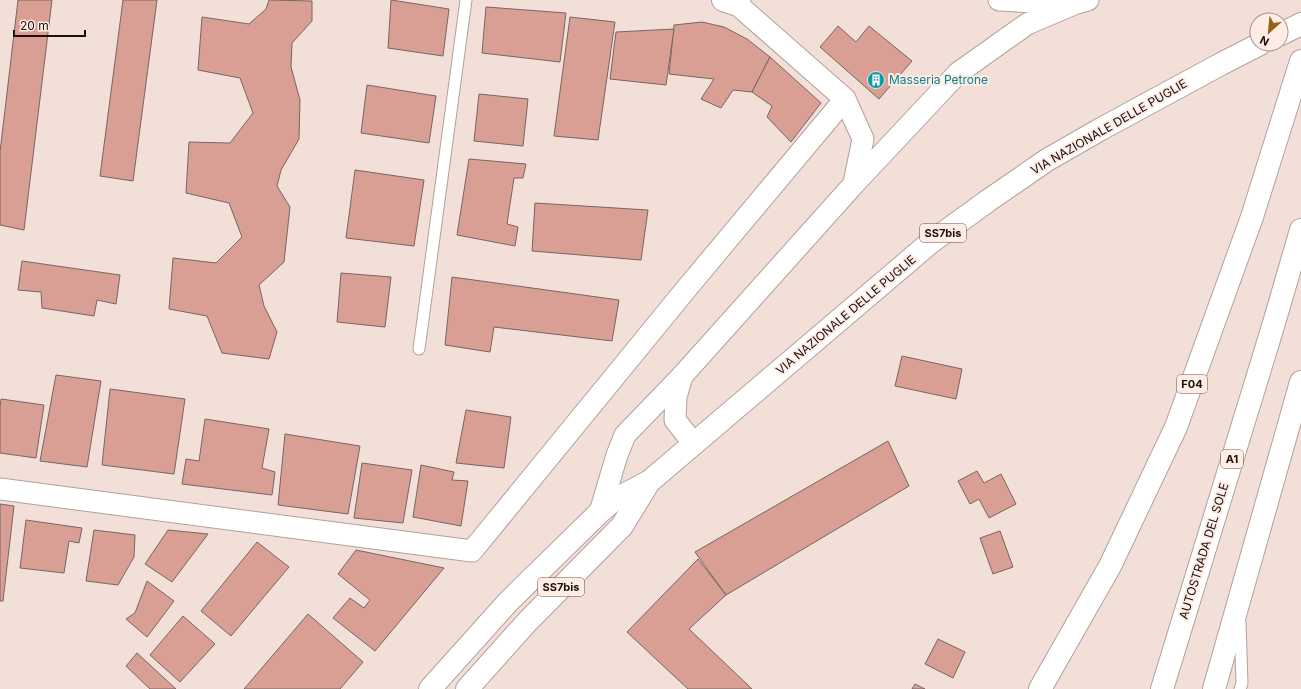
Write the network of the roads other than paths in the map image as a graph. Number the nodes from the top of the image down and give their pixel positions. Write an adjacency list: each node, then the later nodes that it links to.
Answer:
1 (466, 0): 12 (lane)
2 (999, 0): 4 (street)
3 (734, 2): 9 (street)
4 (1081, 2): 10 (street)
5 (1301, 24): 6 (main road)
6 (1289, 30)
7 (1249, 50): 15 (main road, VIA NAZIONALE DELLE PUGLIE / SS7bis)
8 (1301, 61): 22 (main road, F04)
9 (845, 99): 10 (street); 17 (street)
10 (854, 184): 13 (street)
11 (1301, 230): 23 (main road, AUTOSTRADA DEL SOLE / A1)
12 (418, 350)
13 (682, 376): 15 (street); 18 (street)
14 (1301, 382): 19 (main road)
15 (694, 444): 16 (main road, VIA NAZIONALE DELLE PUGLIE / SS7bis)
16 (650, 481): 18 (main road, VIA NAZIONALE DELLE PUGLIE / SS7bis); 21 (main road, VIA NAZIONALE DELLE PUGLIE / SS7bis)
17 (0, 489)
18 (600, 512): 20 (main road, VIA NAZIONALE DELLE PUGLIE / SS7bis)
19 (1240, 597): 24 (main road); 25 (lane)
20 (430, 689)
21 (466, 689)
22 (1040, 689)
23 (1162, 689)
24 (1214, 689)
25 (1240, 689)

